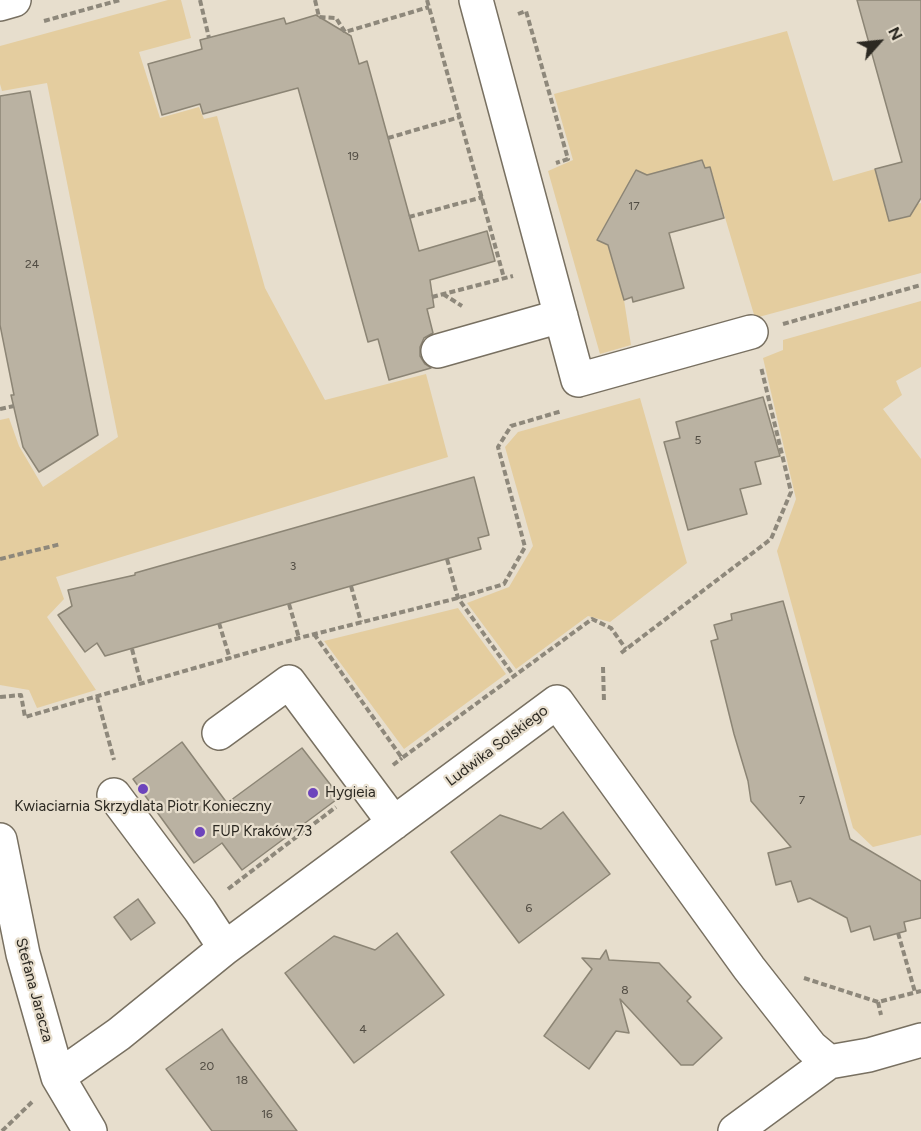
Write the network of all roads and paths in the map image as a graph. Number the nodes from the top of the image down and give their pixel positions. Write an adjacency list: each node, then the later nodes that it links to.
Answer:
1 (14, 0): 7 (street)
2 (120, 0): 9 (path)
3 (200, 0): 10 (path)
4 (315, 0): 8 (path)
5 (427, 0): 8 (path)
6 (476, 0): 16 (street)
7 (0, 4)
8 (429, 7): 11 (path)
9 (44, 21)
10 (209, 38)
11 (460, 117): 12 (path); 13 (path)
12 (388, 138)
13 (483, 196): 14 (path); 15 (path)
14 (409, 217)
15 (432, 297)
16 (561, 315): 17 (street); 18 (street)
17 (751, 332)
18 (438, 351)
19 (761, 366): 34 (path)
20 (14, 406): 21 (path)
21 (0, 409)
22 (511, 426): 27 (path)
23 (61, 544): 24 (path)
24 (0, 559)
25 (447, 559): 27 (path)
26 (351, 586): 30 (path)
27 (458, 598): 30 (path); 38 (path)
28 (289, 604): 32 (path)
29 (219, 622): 36 (path)
30 (361, 622): 31 (path)
31 (314, 634): 32 (path); 38 (path)
32 (299, 638): 36 (path)
33 (132, 649): 39 (path)
34 (626, 649): 35 (path); 38 (path)
35 (621, 653)
36 (230, 659): 39 (path)
37 (603, 667): 42 (path)
38 (514, 676)
39 (141, 684): 41 (path)
40 (0, 697): 41 (path)
41 (97, 697): 44 (path)
42 (604, 709)
43 (219, 733): 45 (street)
44 (114, 763)
45 (365, 786): 47 (street); 49 (path)
46 (114, 795): 51 (street)
47 (394, 823): 51 (street, Ludwika Solskiego); 56 (street, Ludwika Solskiego)
48 (0, 840): 57 (street, Stefana Jaracza)
49 (227, 890)
50 (898, 933): 54 (path)
51 (225, 948): 57 (street, Ludwika Solskiego)
52 (797, 975): 54 (path)
53 (921, 991): 54 (path)
54 (915, 992)
55 (921, 1040): 56 (street)
56 (829, 1062): 59 (street)
57 (58, 1077): 58 (street, Stefana Jaracza)
58 (90, 1131)
59 (735, 1131)

